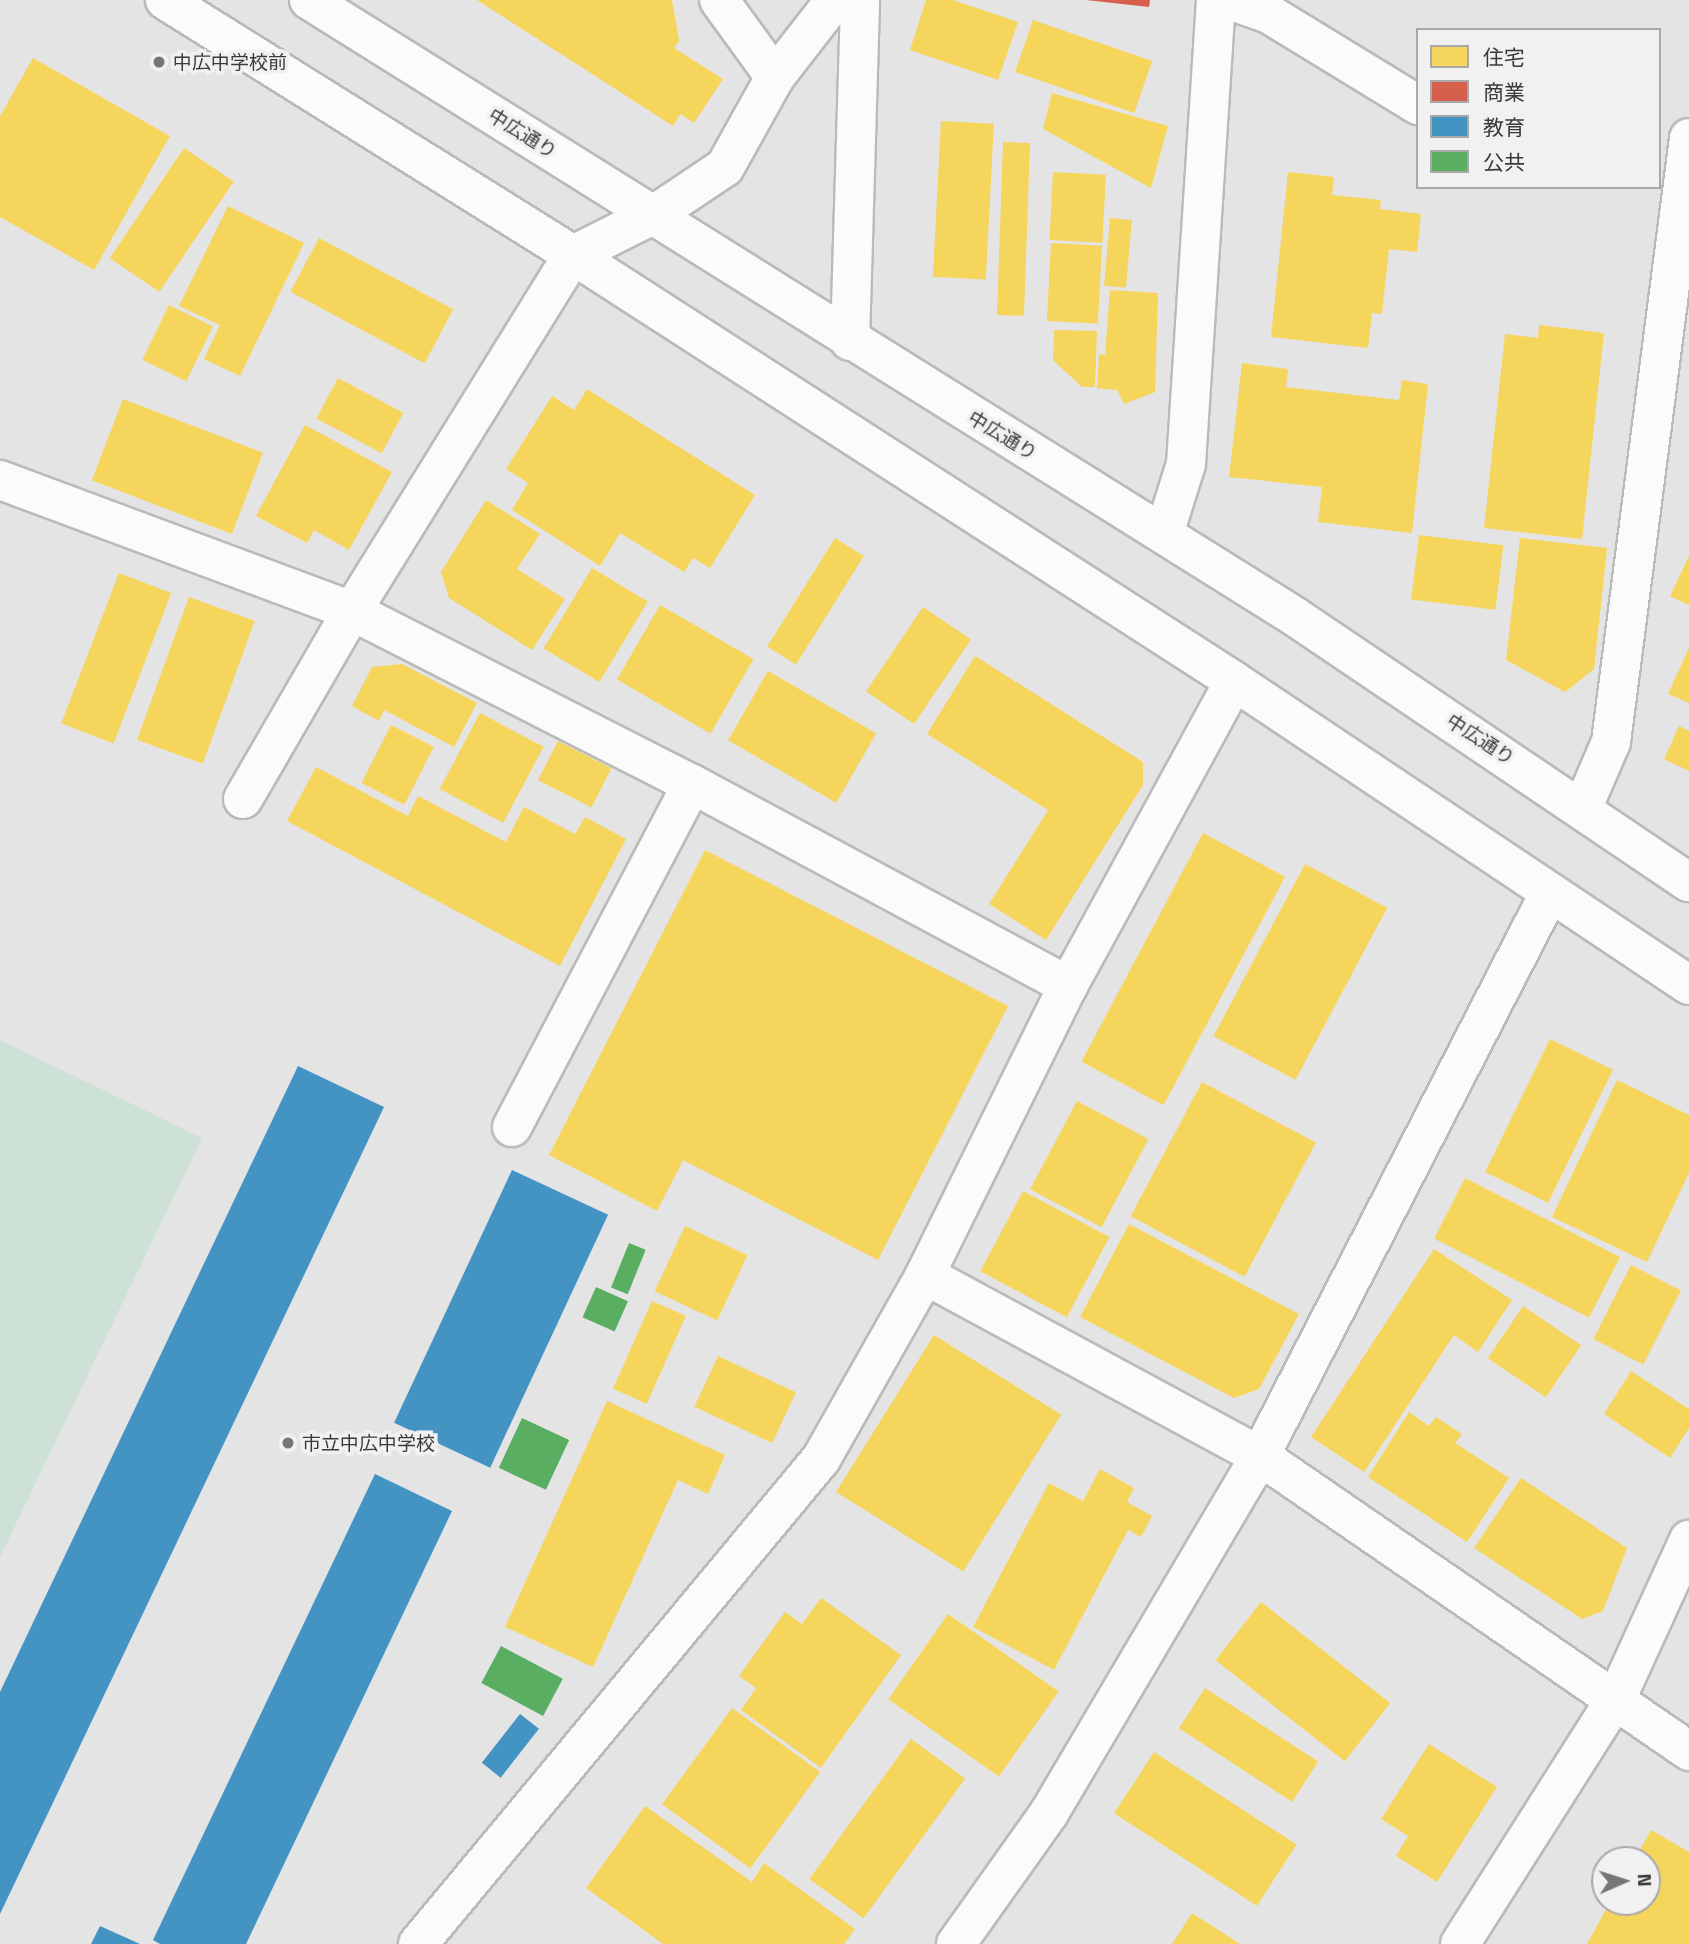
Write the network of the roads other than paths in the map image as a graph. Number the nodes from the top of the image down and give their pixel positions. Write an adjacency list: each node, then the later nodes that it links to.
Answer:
1 (165, 0): 12 (street)
2 (309, 0): 11 (street, 中広通り)
3 (719, 0): 8 (street)
4 (835, 0): 8 (street)
5 (860, 0): 13 (street)
6 (1216, 0): 15 (street)
7 (1228, 0): 9 (street)
8 (775, 77): 11 (street)
9 (1416, 105)
10 (1678, 155): 20 (street)
11 (654, 214): 12 (street); 13 (street, 中広通り)
12 (573, 256): 16 (street); 17 (street)
13 (850, 341): 15 (street, 中広通り)
14 (0, 480): 16 (street)
15 (1164, 534): 20 (street, 中広通り)
16 (352, 611): 18 (street); 19 (street)
17 (1234, 681): 22 (street); 24 (street)
18 (692, 784): 24 (street); 25 (street)
19 (243, 799)
20 (1583, 807): 21 (street, 中広通り)
21 (1689, 882)
22 (1550, 892): 23 (street); 27 (street)
23 (1689, 985)
24 (1068, 986): 26 (street)
25 (512, 1127)
26 (925, 1275): 27 (street); 31 (street)
27 (1260, 1456): 29 (street); 32 (street)
28 (1689, 1539): 29 (street)
29 (1616, 1697): 30 (street); 33 (street)
30 (1689, 1751)
31 (418, 1944)
32 (956, 1944)
33 (1460, 1944)

